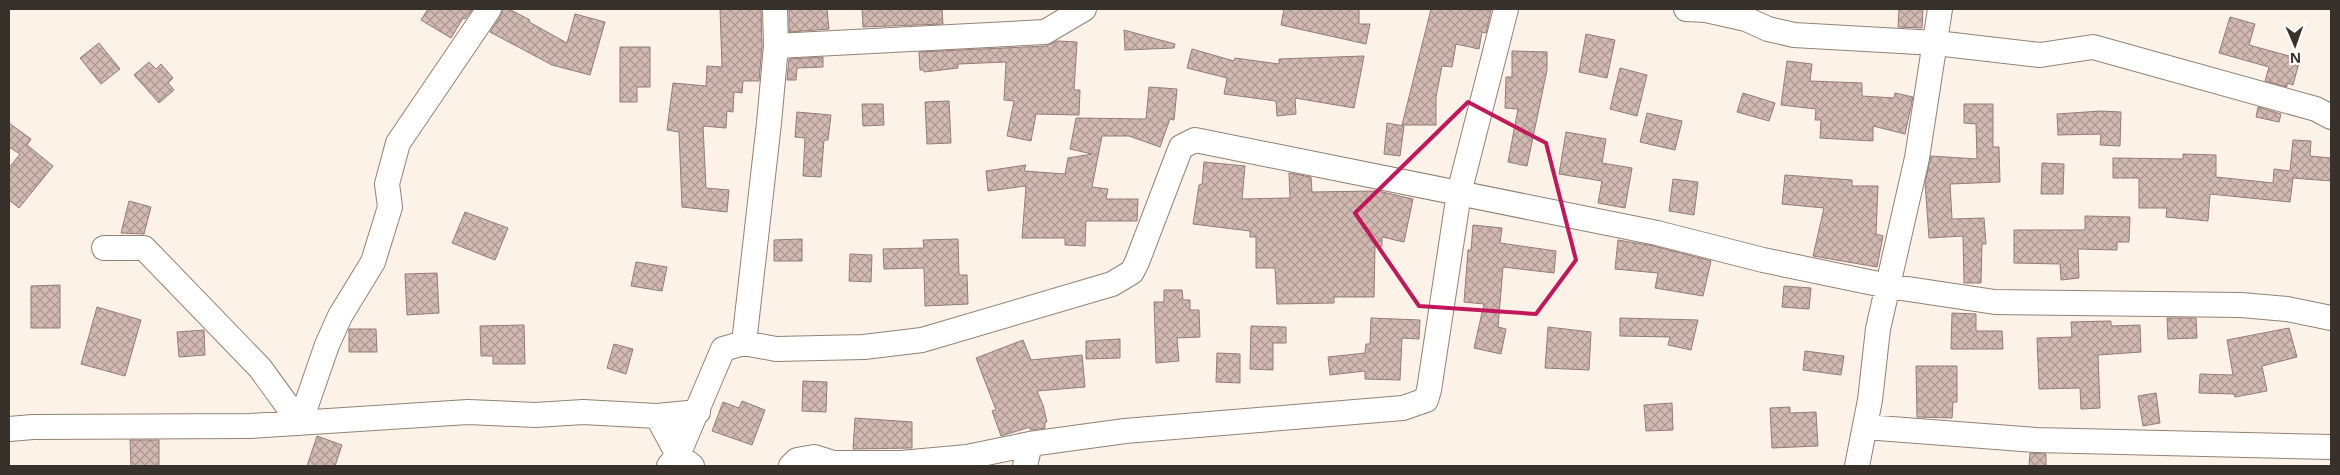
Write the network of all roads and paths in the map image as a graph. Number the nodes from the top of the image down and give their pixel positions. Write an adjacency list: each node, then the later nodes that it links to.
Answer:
1 (490, 9): 17 (street)
2 (775, 9): 8 (street)
3 (1084, 9): 8 (street)
4 (1506, 9): 10 (street)
5 (1686, 9): 7 (street)
6 (1940, 9): 7 (street)
7 (1936, 43): 9 (street); 12 (street)
8 (776, 46): 14 (street)
9 (2331, 117)
10 (1459, 192): 12 (street); 14 (street); 21 (street)
11 (104, 248): 17 (street)
12 (1888, 286): 13 (street); 18 (street)
13 (2331, 318)
14 (744, 343): 15 (street)
15 (698, 412): 16 (street); 22 (street)
16 (657, 416): 17 (street); 22 (street)
17 (300, 423): 19 (street)
18 (1865, 426): 20 (street); 24 (street)
19 (9, 429)
20 (2331, 447)
21 (1027, 455): 23 (street)
22 (680, 463)
23 (791, 466)
24 (1856, 466)

